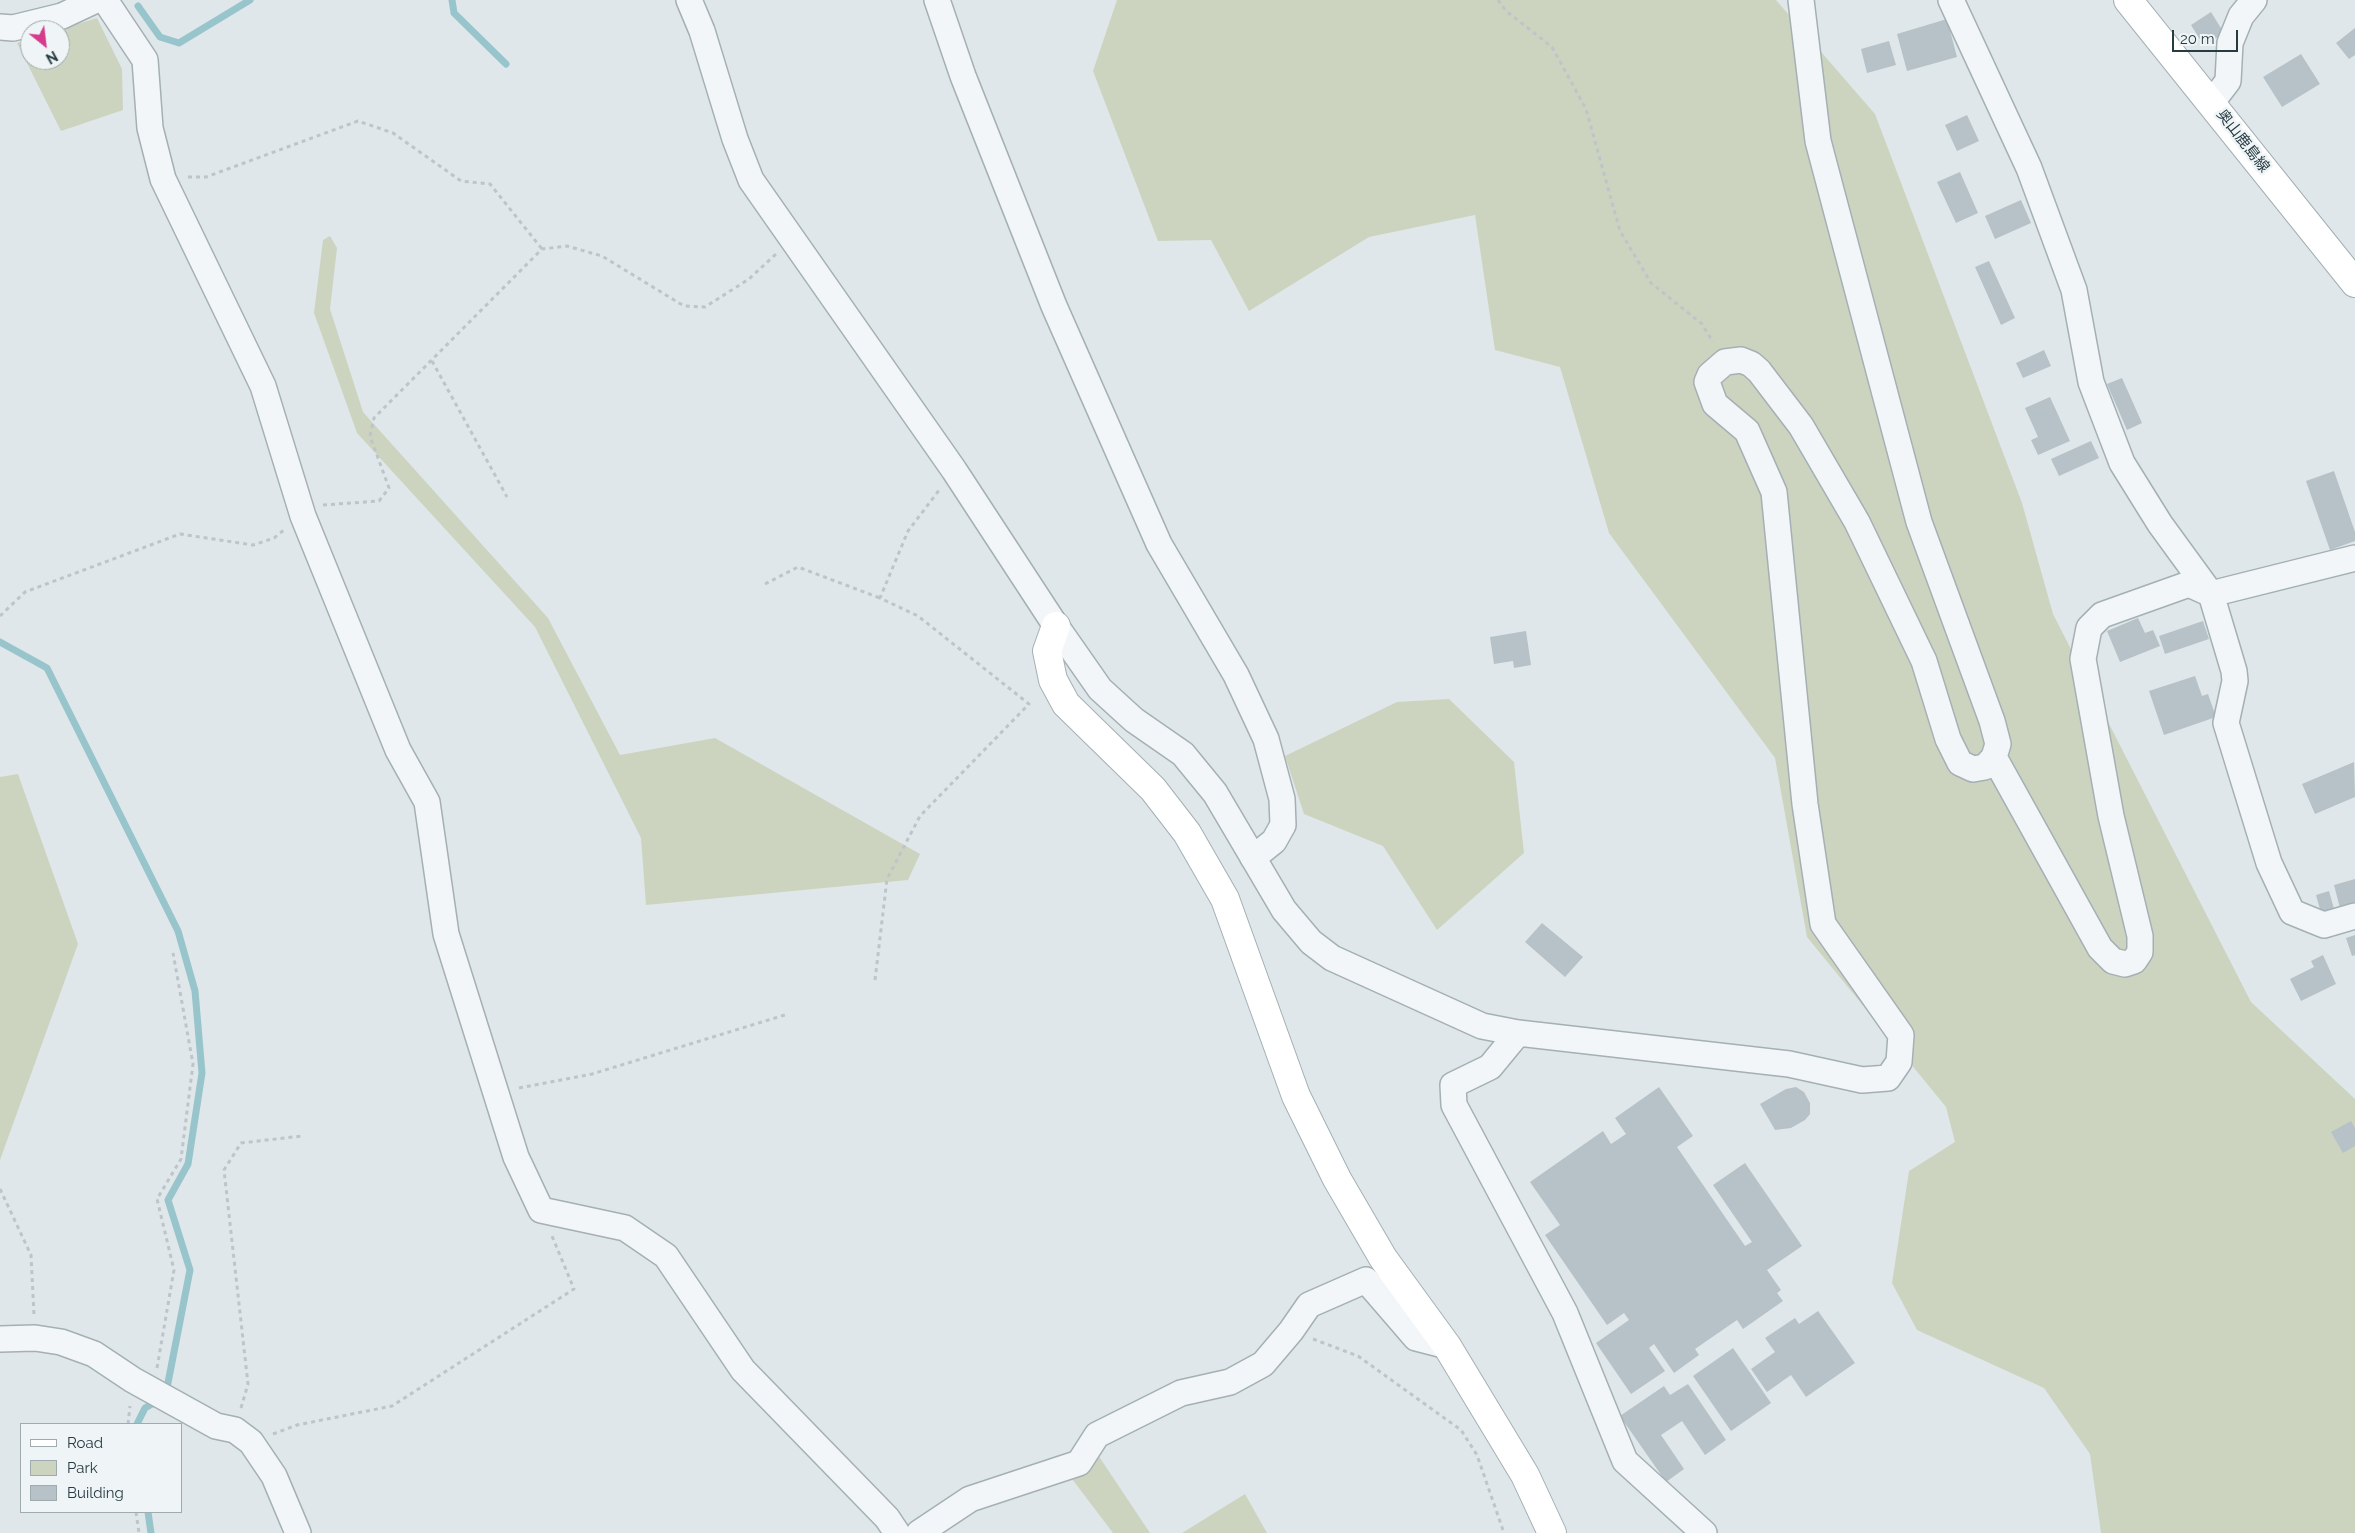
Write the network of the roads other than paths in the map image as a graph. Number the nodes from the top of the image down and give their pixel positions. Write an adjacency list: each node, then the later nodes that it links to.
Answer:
1 (96, 0): 9 (street)
2 (105, 0): 22 (street)
3 (689, 0): 14 (street)
4 (937, 0): 16 (street)
5 (1801, 0): 15 (street)
6 (1951, 0): 13 (street)
7 (2128, 0): 10 (street, 奥山鹿島線)
8 (2254, 0): 10 (street)
9 (0, 27)
10 (2212, 102): 11 (street, 奥山鹿島線)
11 (2355, 283)
12 (2355, 558): 13 (street)
13 (2211, 594): 15 (street); 17 (street)
14 (1056, 626): 16 (street); 20 (street)
15 (1994, 757): 18 (street)
16 (1253, 858): 18 (street)
17 (2355, 916)
18 (1518, 1033): 25 (street)
19 (0, 1339): 21 (street)
20 (1446, 1346): 23 (street); 24 (street)
21 (298, 1533)
22 (897, 1533)
23 (919, 1533)
24 (1552, 1533)
25 (1704, 1533)

